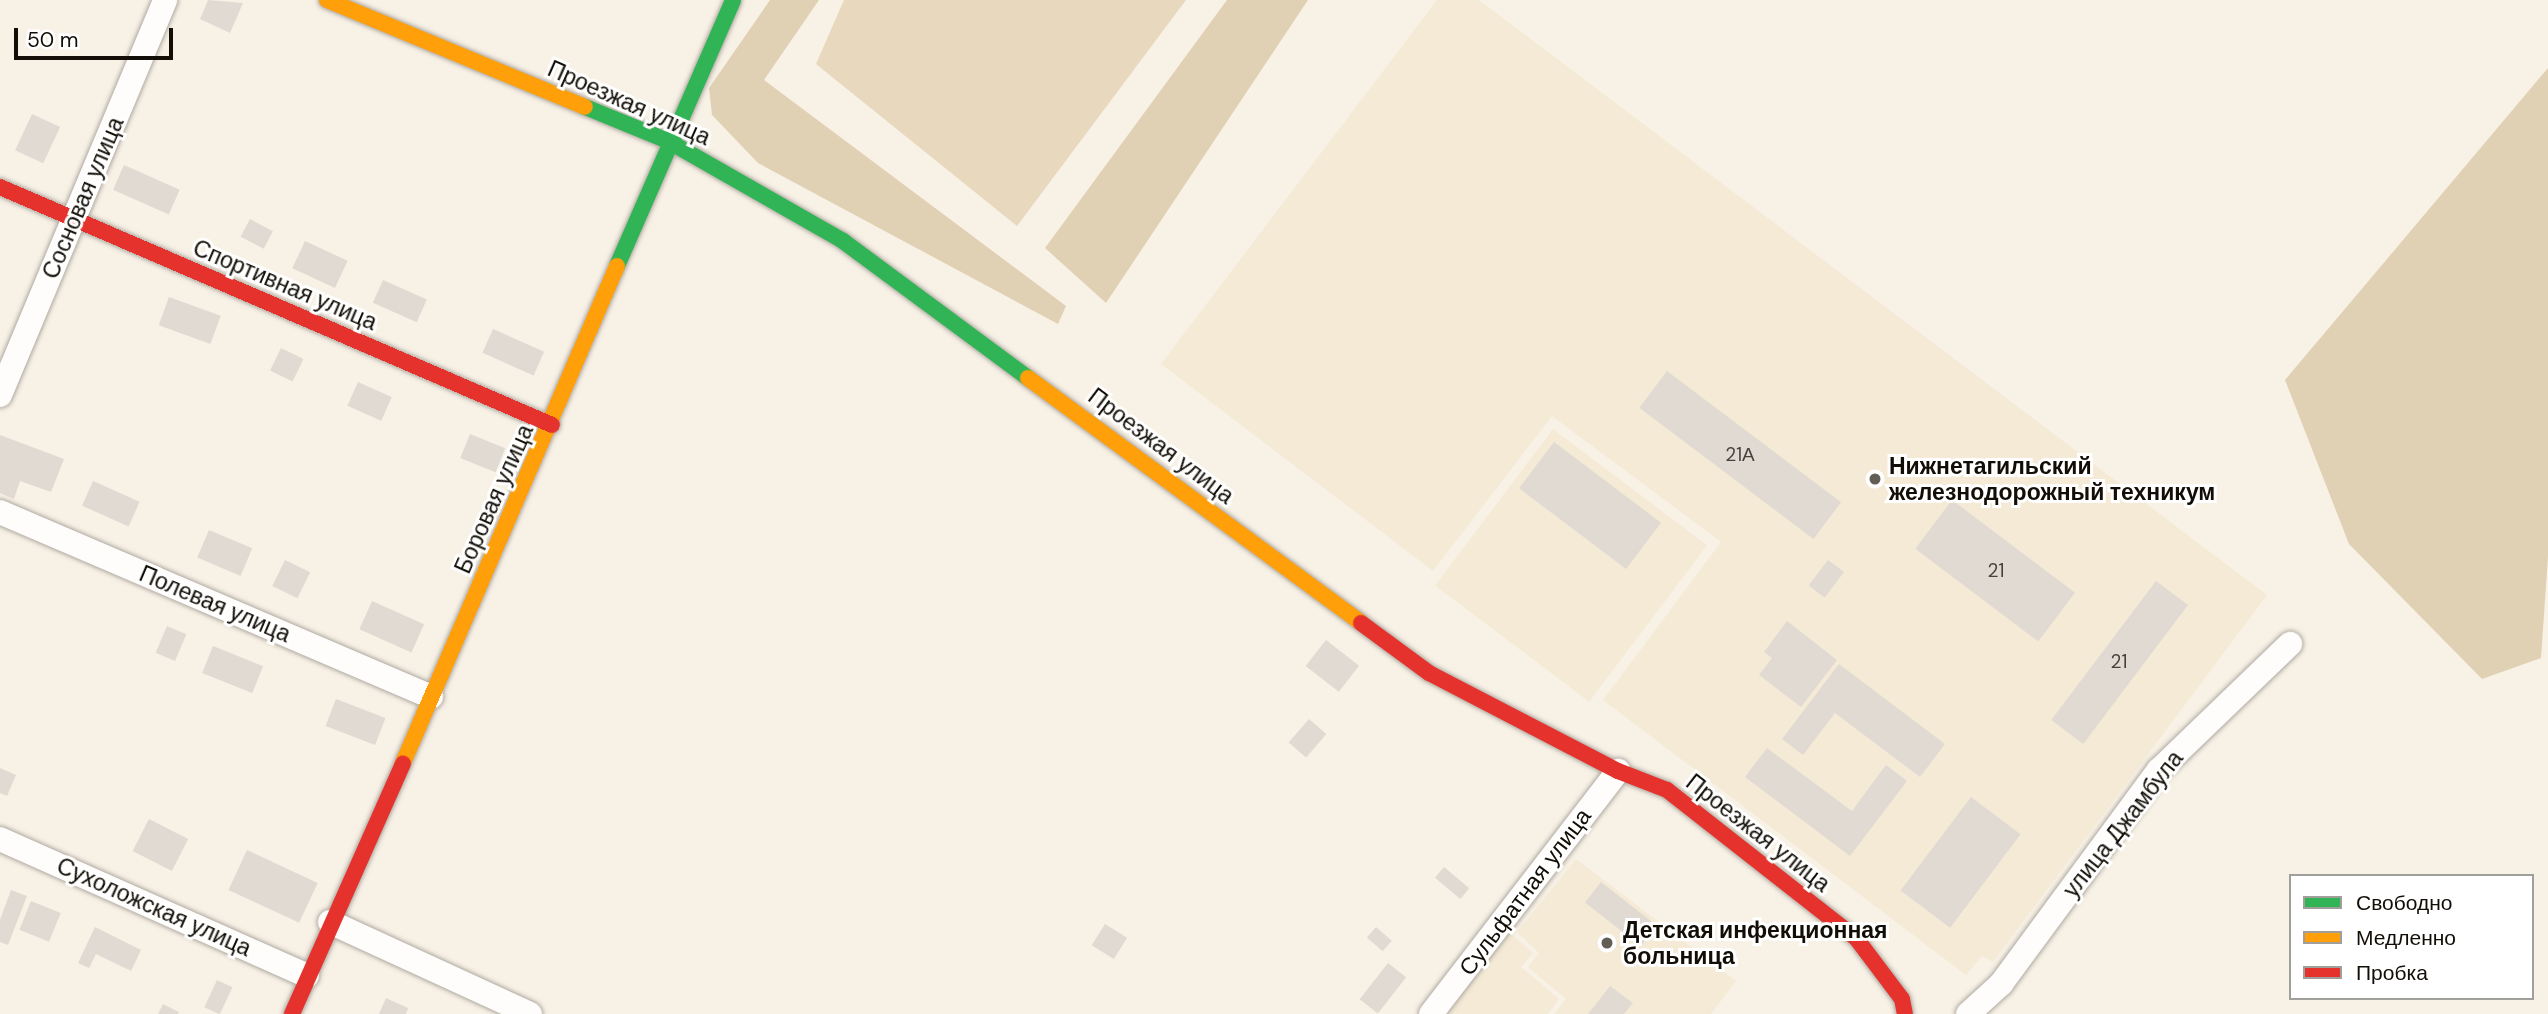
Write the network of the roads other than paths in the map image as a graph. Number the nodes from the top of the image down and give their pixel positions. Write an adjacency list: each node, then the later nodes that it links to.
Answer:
1 (165, 0): 6 (street, Сосновая улица)
2 (327, 0): 4 (street, Проезжая улица)
3 (733, 0): 4 (street, Боровая улица)
4 (668, 141): 8 (street, Боровая улица); 12 (street, Проезжая улица)
5 (0, 187): 6 (street, Спортивная улица)
6 (75, 220): 7 (street, Сосновая улица); 8 (street, Спортивная улица)
7 (0, 395)
8 (552, 425): 11 (street, Боровая улица)
9 (0, 512): 11 (street, Полевая улица)
10 (2290, 644): 20 (street, улица Джамбула)
11 (431, 696): 14 (street, Боровая улица)
12 (1618, 771): 18 (street, Сульфатная улица); 19 (street, Проезжая улица)
13 (0, 838): 15 (street, Сухоложская улица)
14 (330, 922): 15 (street, Боровая улица); 17 (street)
15 (307, 976): 16 (street, Боровая улица)
16 (292, 1014)
17 (530, 1014)
18 (1432, 1014)
19 (1905, 1014)
20 (1968, 1014)

